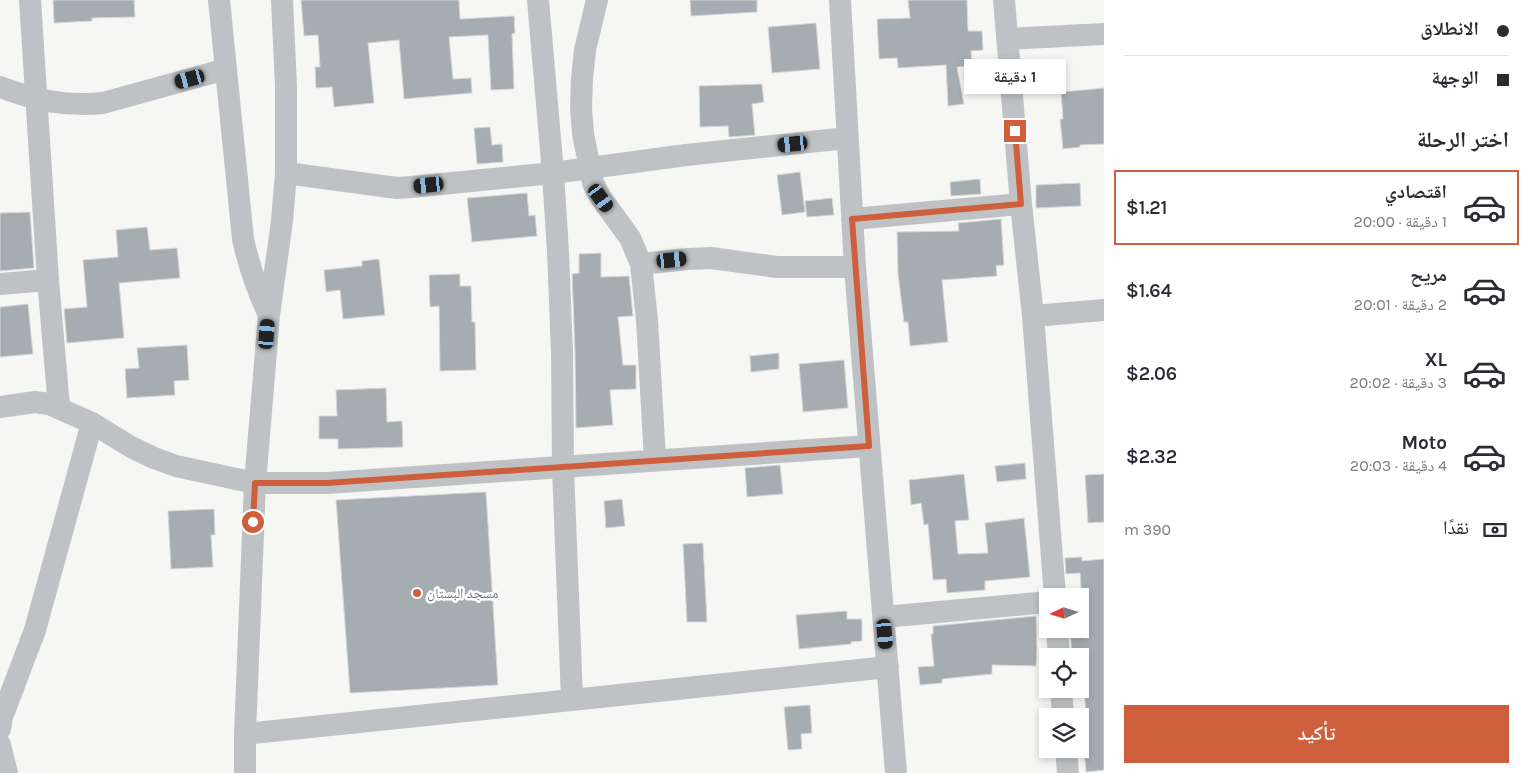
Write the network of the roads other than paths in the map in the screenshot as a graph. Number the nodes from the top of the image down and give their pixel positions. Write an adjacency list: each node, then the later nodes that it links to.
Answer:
1 (30, 0): 12 (street)
2 (219, 0): 10 (street)
3 (282, 0): 15 (street)
4 (538, 0): 16 (street)
5 (597, 0): 14 (street)
6 (840, 0): 13 (street)
7 (1004, 0): 9 (street)
8 (1104, 34): 9 (street)
9 (1008, 39): 17 (street)
10 (226, 69): 12 (street); 24 (street)
11 (0, 87): 12 (street)
12 (37, 99): 21 (street)
13 (847, 138): 14 (street); 18 (street)
14 (589, 167): 16 (street); 19 (street)
15 (286, 173): 16 (street); 24 (street)
16 (552, 173): 31 (street)
17 (1021, 204): 18 (street); 25 (street)
18 (852, 219): 20 (street)
19 (641, 264): 20 (street); 30 (street)
20 (855, 267): 29 (street)
21 (48, 280): 22 (street); 27 (street)
22 (0, 284)
23 (1104, 310): 25 (street)
24 (269, 315): 32 (street)
25 (1033, 316): 33 (street)
26 (0, 407): 27 (street)
27 (59, 407): 28 (street)
28 (92, 423): 32 (street); 38 (street)
29 (869, 446): 30 (street); 35 (street)
30 (655, 460): 31 (street)
31 (563, 468): 32 (street); 37 (street)
32 (255, 483): 39 (street)
33 (1053, 588)
34 (1039, 603): 35 (street)
35 (884, 617): 36 (street)
36 (888, 667): 37 (street); 44 (street)
37 (572, 700): 39 (street)
38 (0, 729)
39 (245, 734): 43 (street)
40 (0, 745): 42 (street)
41 (1067, 758): 45 (street)
42 (7, 773)
43 (245, 773)
44 (896, 773)
45 (1068, 773)

